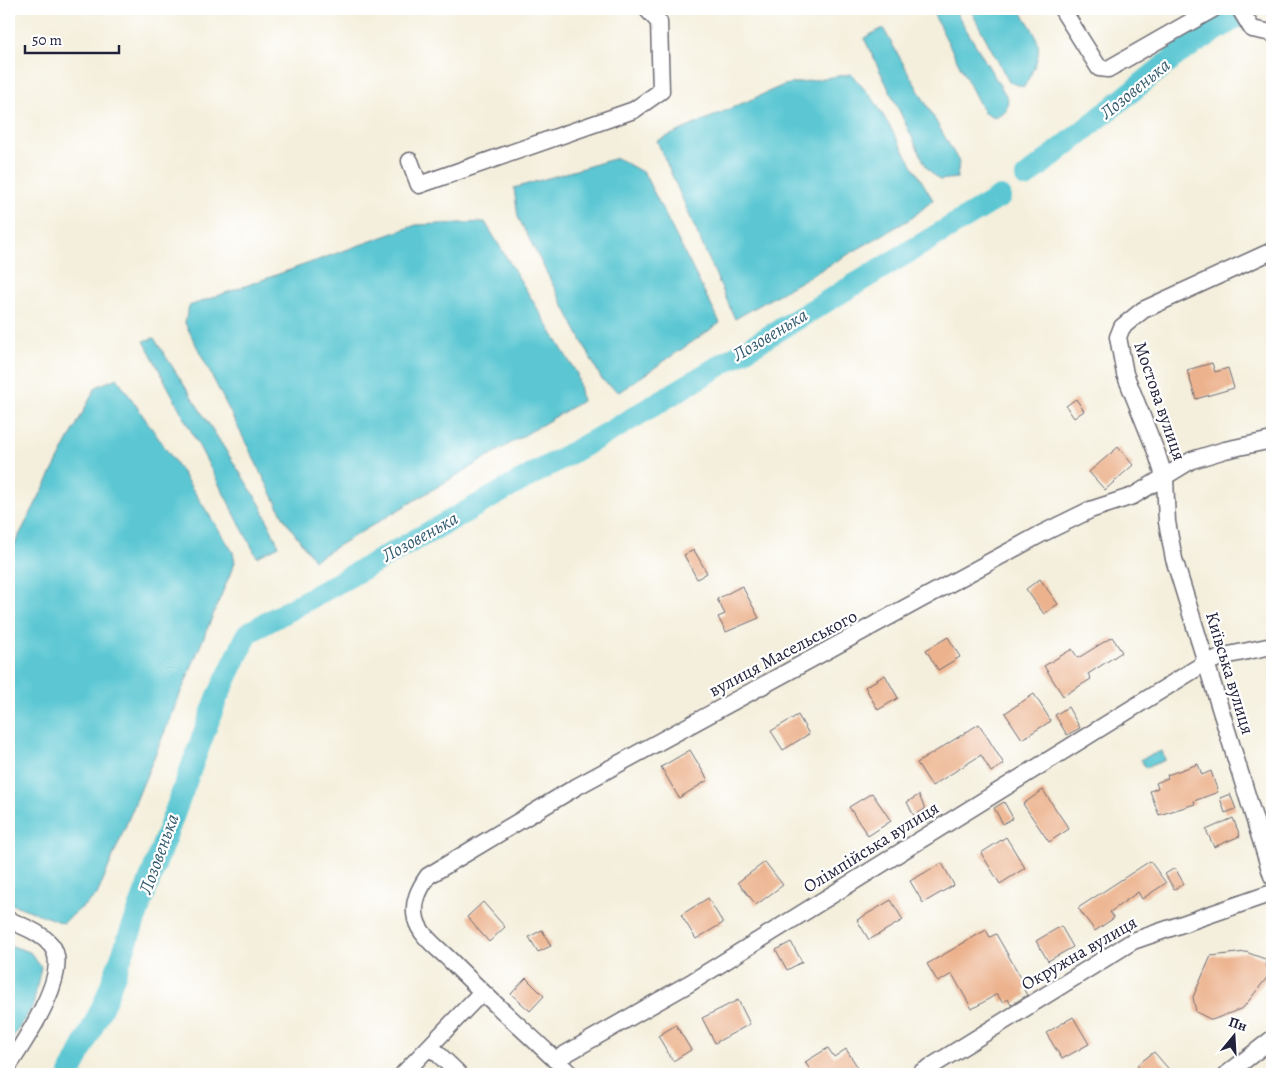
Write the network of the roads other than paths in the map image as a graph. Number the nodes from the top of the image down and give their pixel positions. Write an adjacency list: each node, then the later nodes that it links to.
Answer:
1 (647, 9): 6 (street)
2 (1062, 9): 3 (street)
3 (1213, 9)
4 (1240, 9): 5 (street)
5 (1272, 33)
6 (410, 161)
7 (1272, 251): 9 (street, Мостова вулиця)
8 (1272, 440): 9 (street, вулиця Масельського)
9 (1165, 479): 11 (street, Київська вулиця); 15 (street, вулиця Масельського)
10 (1272, 646): 11 (street, Олімпійська вулиця)
11 (1206, 663): 12 (street, Київська вулиця); 18 (street, Олімпійська вулиця)
12 (1272, 876)
13 (1272, 892): 23 (street, Окружна вулиця)
14 (9, 920): 19 (street)
15 (482, 992): 17 (street); 18 (street)
16 (1272, 1039): 24 (street)
17 (431, 1047): 20 (street); 21 (street)
18 (555, 1060): 22 (street)
19 (9, 1065)
20 (404, 1074)
21 (459, 1074)
22 (570, 1074)
23 (919, 1074)
24 (1227, 1074)

